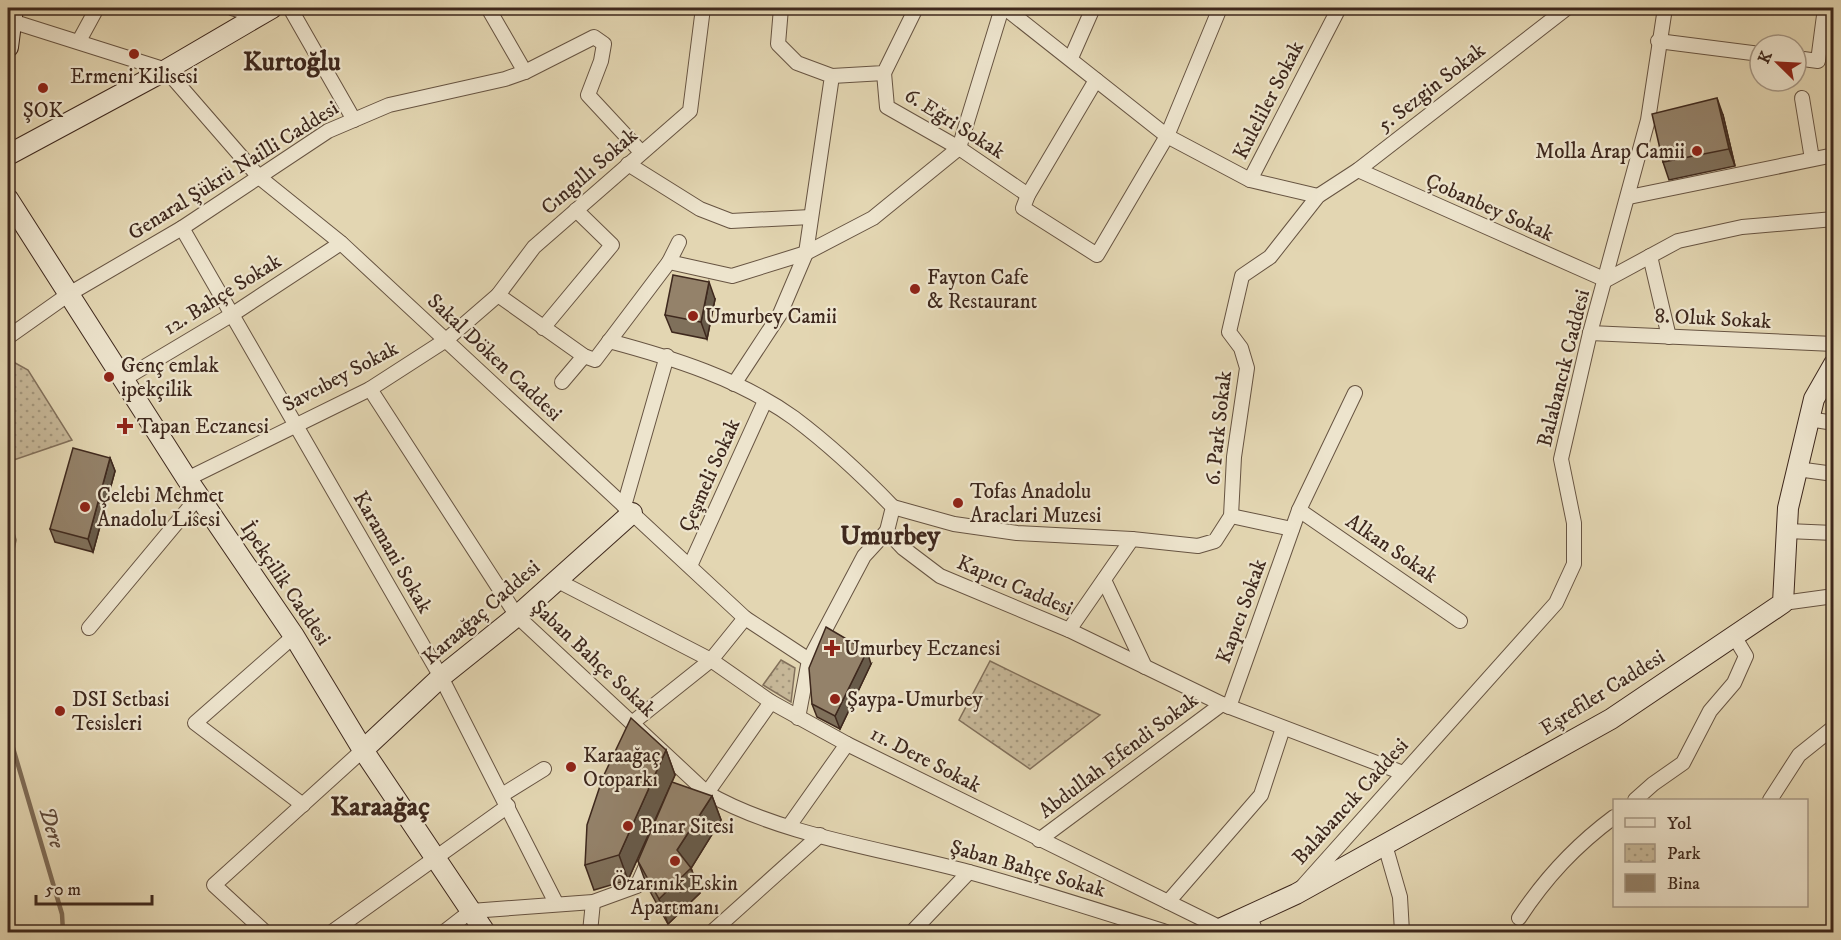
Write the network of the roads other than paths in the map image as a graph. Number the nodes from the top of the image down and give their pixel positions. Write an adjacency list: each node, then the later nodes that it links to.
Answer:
1 (97, 8): 17 (street)
2 (232, 8): 15 (street)
3 (290, 8): 29 (street)
4 (488, 8): 24 (street)
5 (703, 8): 32 (street, Cıngıllı Sokak)
6 (781, 8): 26 (street)
7 (916, 8): 25 (street)
8 (1004, 8): 21 (street); 31 (street)
9 (1093, 8): 21 (street)
10 (1220, 8): 30 (street)
11 (1338, 8): 39 (street, Kuleliler Sokak)
12 (1567, 8): 37 (street, 5. Sezgin Sokak)
13 (1665, 8): 18 (street, Balabancık Caddesi)
14 (1825, 8): 22 (street)
15 (265, 12): 23 (main road)
16 (11, 16): 17 (street); 19 (main road)
17 (80, 41): 23 (street)
18 (1658, 41): 20 (street); 42 (street, Balabancık Caddesi)
19 (8, 47)
20 (1748, 52)
21 (1071, 58): 27 (street)
22 (1808, 60)
23 (166, 70): 33 (main road); 38 (street, Sakal Döken Caddesi)
24 (525, 72): 29 (street, Genaral Şükrü Nailli Caddesi); 32 (street, Genaral Şükrü Nailli Caddesi)
25 (884, 73): 26 (street); 31 (street, 6. Eğri Sokak)
26 (832, 76): 45 (street)
27 (1096, 80): 30 (street); 40 (street)
28 (1802, 98): 35 (street)
29 (354, 120): 38 (street, Genaral Şükrü Nailli Caddesi)
30 (1167, 136): 39 (street); 40 (street)
31 (959, 148): 40 (street, 6. Eğri Sokak); 50 (street)
32 (641, 152): 36 (street, Cıngıllı Sokak)
33 (8, 155)
34 (1833, 155): 35 (street)
35 (1812, 159): 42 (street)
36 (628, 164): 44 (street, Cıngıllı Sokak); 45 (street)
37 (1358, 170): 41 (street, 5. Sezgin Sokak); 53 (street, Çobanbey Sokak)
38 (259, 177): 47 (street, Genaral Şükrü Nailli Caddesi); 49 (street, Sakal Döken Caddesi)
39 (1250, 180): 41 (street)
40 (1028, 195)
41 (1318, 196): 83 (street, 6. Park Sokak)
42 (1629, 197): 53 (street, Balabancık Caddesi)
43 (8, 199): 54 (main road, İpekçilik Caddesi)
44 (576, 210): 55 (street, Cıngıllı Sokak); 57 (street)
45 (811, 217): 50 (street)
46 (1833, 219): 51 (street)
47 (182, 228): 54 (street, Genaral Şükrü Nailli Caddesi); 56 (street, Karamani Sokak)
48 (680, 242): 52 (street)
49 (341, 243): 56 (street, 12. Bahçe Sokak); 61 (street, Sakal Döken Caddesi)
50 (806, 253): 52 (street); 69 (street)
51 (1650, 256): 53 (street); 60 (street)
52 (669, 262): 62 (street)
53 (1606, 280): 59 (street, Balabancık Caddesi)
54 (69, 294): 58 (street, Genaral Şükrü Nailli Caddesi); 67 (main road, İpekçilik Caddesi)
55 (498, 295): 57 (street); 61 (street, Cıngıllı Sokak)
56 (233, 314): 67 (street, 12. Bahçe Sokak); 75 (street, Karamani Sokak)
57 (543, 328): 64 (street)
58 (8, 330)
59 (1590, 333): 60 (street, 8. Oluk Sokak); 114 (street, Balabancık Caddesi)
60 (1669, 337): 63 (street, 8. Oluk Sokak)
61 (446, 340): 70 (street, Savcıbey Sokak); 81 (street, Sakal Döken Caddesi)
62 (609, 341): 64 (street); 65 (street)
63 (1833, 344)
64 (584, 356): 68 (street)
65 (667, 356): 69 (street); 81 (street)
66 (1833, 364): 73 (main road)
67 (124, 379): 78 (main road, İpekçilik Caddesi)
68 (562, 382)
69 (734, 384): 72 (street)
70 (370, 389): 75 (street, Savcıbey Sokak); 94 (street, Şaban Bahçe Sokak)
71 (1355, 393): 82 (street, Kapıcı Sokak)
72 (765, 401): 80 (street); 89 (street, Çeşmeli Sokak)
73 (1809, 419): 74 (street); 76 (main road)
74 (1833, 423)
75 (296, 424): 78 (street, Savcıbey Sokak); 104 (street, Karamani Sokak)
76 (1797, 469): 77 (street); 86 (main road)
77 (1833, 474)
78 (187, 479): 79 (main road, İpekçilik Caddesi)
79 (199, 496): 97 (street); 99 (main road, İpekçilik Caddesi)
80 (893, 507): 85 (street); 88 (street, 6. Park Sokak)
81 (628, 509): 89 (street, Sakal Döken Caddesi); 90 (main road, Karaağaç Caddesi)
82 (1299, 510): 84 (street, Kapıcı Sokak); 96 (street, Alkan Sokak)
83 (1231, 516): 84 (street); 88 (street, 6. Park Sokak)
84 (1292, 529): 106 (street, Kapıcı Sokak)
85 (887, 531): 98 (street, Kapıcı Caddesi); 102 (street)
86 (1787, 531): 87 (street); 93 (main road)
87 (1833, 533)
88 (1132, 539): 91 (street)
89 (690, 566): 95 (street, Sakal Döken Caddesi)
90 (556, 580): 94 (main road, Karaağaç Caddesi); 101 (street, 11. Dere Sokak)
91 (1104, 580): 98 (street); 103 (street)
92 (1833, 596): 93 (street)
93 (1783, 603): 100 (main road, Eşrefiler Caddesi)
94 (517, 616): 104 (main road, Karaağaç Caddesi); 108 (street, Şaban Bahçe Sokak)
95 (746, 618): 101 (street); 102 (street, Sakal Döken Caddesi)
96 (1460, 621)
97 (88, 628)
98 (1069, 630): 103 (street, Kapıcı Caddesi)
99 (294, 636): 112 (main road, İpekçilik Caddesi); 119 (street)
100 (1734, 636): 116 (street); 125 (main road, Eşrefiler Caddesi)
101 (711, 660): 105 (street, 11. Dere Sokak); 108 (street)
102 (809, 660): 107 (street)
103 (1145, 667): 106 (street, Kapıcı Caddesi)
104 (441, 677): 112 (main road, Karaağaç Caddesi); 118 (street, Karamani Sokak)
105 (771, 702): 107 (street, 11. Dere Sokak); 115 (street)
106 (1226, 705): 110 (street, Kapıcı Caddesi); 123 (street, Abdullah Efendi Sokak)
107 (798, 718): 111 (street, 11. Dere Sokak)
108 (632, 723): 115 (street, Şaban Bahçe Sokak)
109 (1833, 727): 117 (street)
110 (1283, 728): 114 (street, Kapıcı Caddesi); 130 (street)
111 (847, 744): 121 (street); 123 (street, 11. Dere Sokak)
112 (363, 750): 119 (street); 126 (main road, İpekçilik Caddesi)
113 (544, 769): 118 (street)
114 (1403, 773): 128 (street, Balabancık Caddesi)
115 (707, 793): 121 (street, Şaban Bahçe Sokak)
116 (1637, 799)
117 (1771, 799)
118 (505, 801): 126 (street); 131 (street, Karamani Sokak)
119 (303, 805): 136 (street)
120 (1613, 818): 133 (street)
121 (789, 826): 122 (street, Şaban Bahçe Sokak)
122 (820, 835): 127 (street, Şaban Bahçe Sokak); 141 (street)
123 (1040, 840): 130 (street, 11. Dere Sokak)
124 (655, 845): 129 (street)
125 (1385, 845): 128 (main road, Eşrefiler Caddesi); 144 (street)
126 (435, 856): 132 (main road, İpekçilik Caddesi); 137 (street)
127 (969, 872): 142 (street); 143 (street, Şaban Bahçe Sokak)
128 (1296, 894): 134 (main road, Eşrefiler Caddesi)
129 (593, 902): 131 (street); 140 (street)
130 (1168, 902): 135 (street, 11. Dere Sokak)
131 (556, 903): 132 (street)
132 (471, 911): 138 (street); 139 (main road, İpekçilik Caddesi)
133 (1519, 918)
134 (1253, 924): 135 (main road, Eşrefiler Caddesi)
135 (1217, 930)
136 (265, 933)
137 (332, 933)
138 (444, 933)
139 (485, 933)
140 (590, 933)
141 (712, 933)
142 (912, 933)
143 (1166, 933)
144 (1402, 933)

